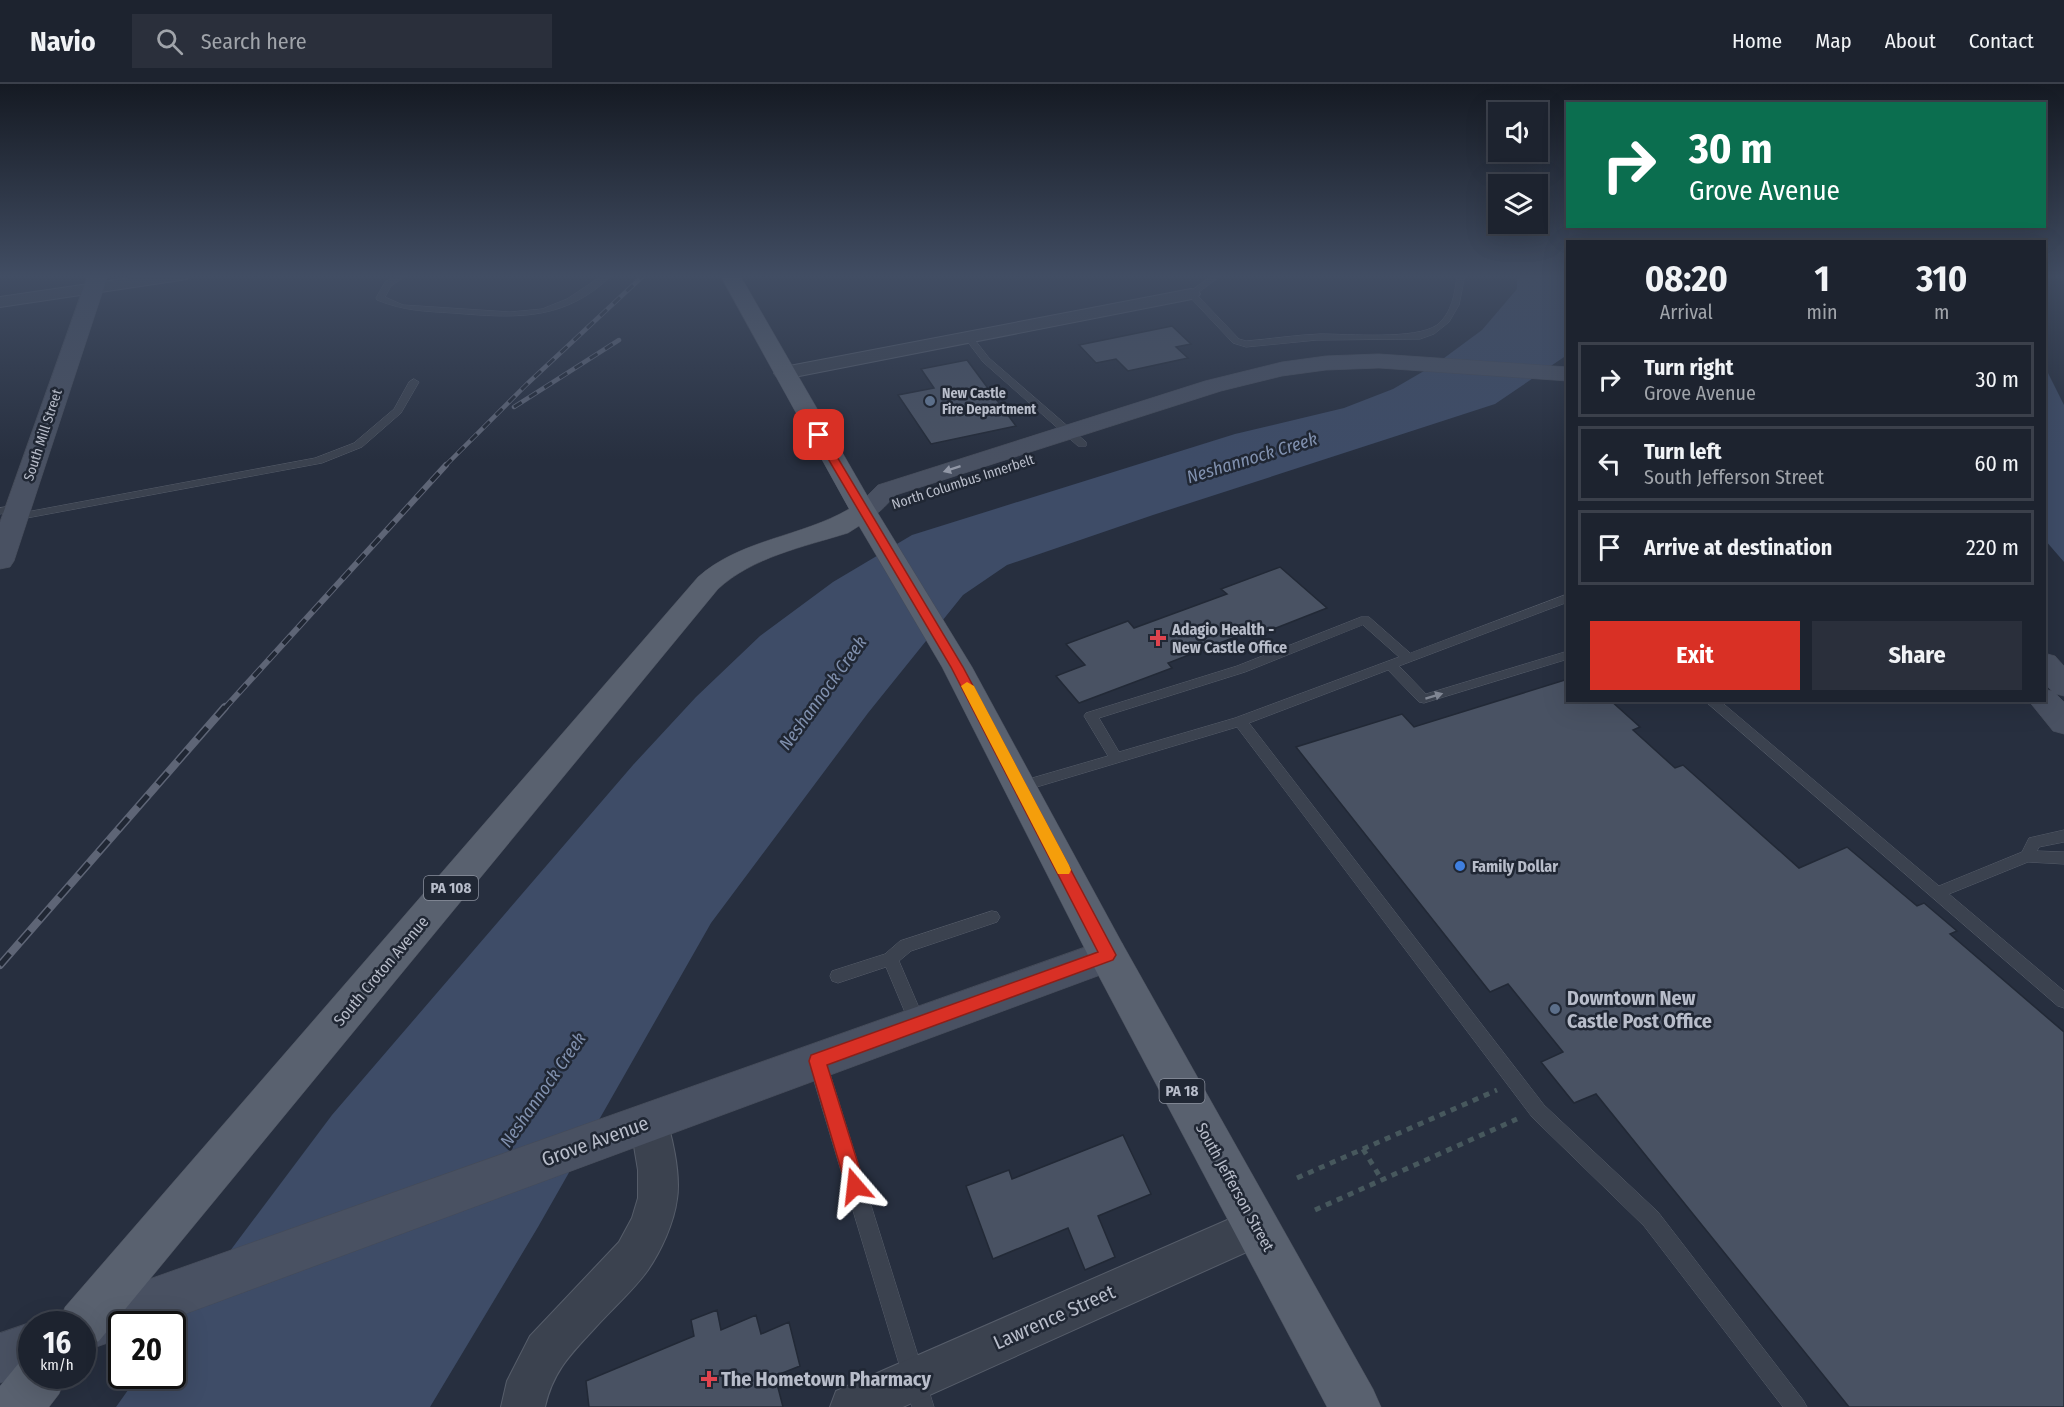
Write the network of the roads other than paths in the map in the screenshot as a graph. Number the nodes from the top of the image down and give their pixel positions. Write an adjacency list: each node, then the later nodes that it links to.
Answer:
1 (75, 337): 10 (main road, South Mill Street)
2 (764, 337): 6 (main road, South Jefferson Street / PA 18)
3 (968, 337): 6 (street); 9 (lane)
4 (1232, 337): 5 (lane)
5 (1344, 337)
6 (784, 373): 11 (main road, South Jefferson Street / PA 18)
7 (1554, 379): 9 (main road, North Columbus Innerbelt)
8 (414, 382): 10 (lane)
9 (1074, 438): 11 (main road, North Columbus Innerbelt)
10 (11, 512): 12 (main road, South Mill Street)
11 (864, 512): 24 (main road, South Jefferson Street / PA 18); 38 (main road, South Croton Avenue / PA 108)
12 (0, 561)
13 (1566, 599): 15 (lane)
14 (1566, 656): 16 (lane, one-way to 14)
15 (1408, 658): 16 (lane); 23 (lane)
16 (1390, 665): 21 (lane)
17 (2046, 665): 18 (main road)
18 (2064, 685)
19 (1712, 702): 28 (lane)
20 (2046, 702): 22 (main road)
21 (1240, 721): 23 (lane); 48 (lane)
22 (2064, 723)
23 (1116, 758): 24 (lane)
24 (1020, 787): 30 (main road, South Jefferson Street / PA 18)
25 (2062, 835): 26 (lane)
26 (2027, 856): 27 (lane); 28 (lane)
27 (2064, 858)
28 (1937, 893): 33 (lane)
29 (992, 917): 31 (lane)
30 (1108, 955): 34 (main road, Grove Avenue); 37 (main road, South Jefferson Street / PA 18)
31 (890, 959): 32 (lane); 34 (lane)
32 (838, 976)
33 (2064, 1001)
34 (918, 1024): 35 (main road, Grove Avenue)
35 (817, 1061): 36 (main road, Grove Avenue); 43 (lane)
36 (649, 1122): 39 (main road, Grove Avenue); 45 (street)
37 (1257, 1227): 43 (street, Lawrence Street); 47 (main road, South Jefferson Street / PA 18)
38 (95, 1311)
39 (96, 1321)
40 (18, 1352): 41 (main road)
41 (0, 1358)
42 (31, 1389): 44 (main road)
43 (918, 1393): 46 (street, Lawrence Street)
44 (16, 1407)
45 (523, 1407)
46 (852, 1407)
47 (1355, 1407)
48 (1796, 1407)

